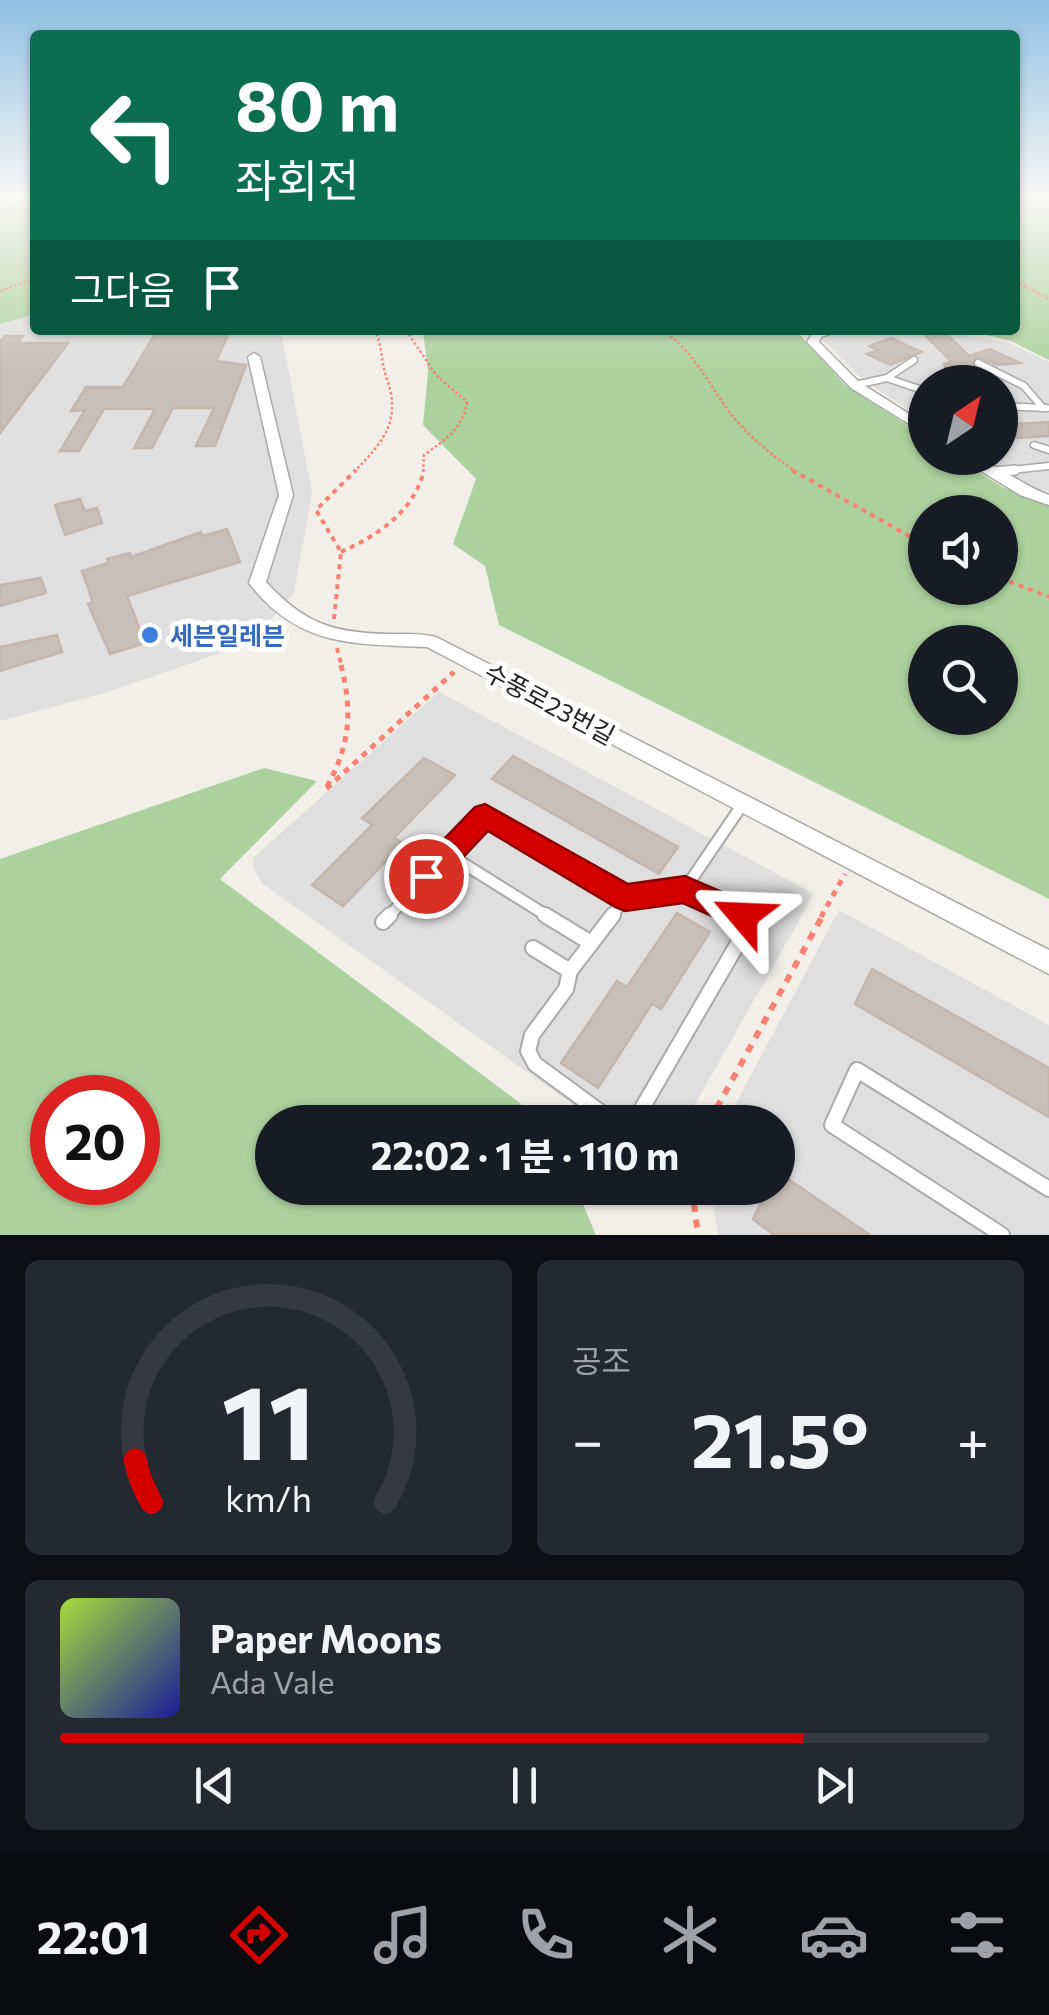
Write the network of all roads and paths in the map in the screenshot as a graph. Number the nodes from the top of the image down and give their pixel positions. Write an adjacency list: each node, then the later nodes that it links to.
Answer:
1 (30, 281): 3 (path)
2 (1020, 284): 4 (path)
3 (0, 291)
4 (1049, 299)
5 (378, 335): 25 (path)
6 (409, 335): 25 (path)
7 (669, 335): 24 (path)
8 (816, 335): 13 (street)
9 (254, 357): 28 (street, 수풍로23번길)
10 (914, 360): 12 (lane)
11 (978, 363): 16 (lane)
12 (887, 378): 13 (lane); 14 (lane)
13 (855, 384): 17 (street)
14 (908, 385)
15 (1018, 407): 16 (lane)
16 (1046, 408)
17 (908, 419)
18 (1034, 445): 19 (lane)
19 (1049, 450)
20 (1049, 466): 21 (lane)
21 (1018, 470)
22 (994, 475): 23 (street)
23 (1049, 500)
24 (908, 535)
25 (342, 552): 28 (path)
26 (1018, 585): 27 (path)
27 (1049, 597)
28 (334, 637): 29 (street, 수풍로23번길); 29 (path)
29 (469, 659): 30 (street, 수풍로23번길)
30 (742, 806): 32 (street, 수풍로23번길); 33 (lane)
31 (448, 854): 34 (lane); 35 (lane); 36 (lane)
32 (852, 861): 38 (street, 수풍로23번길); 42 (path)
33 (685, 890): 34 (lane); 41 (lane)
34 (625, 898): 36 (lane)
35 (384, 922)
36 (591, 944): 39 (lane)
37 (534, 948): 39 (lane)
38 (1049, 963)
39 (570, 971): 40 (lane)
40 (591, 1105)
41 (644, 1105)
42 (719, 1105)
43 (1049, 1189): 46 (lane)
44 (694, 1205): 45 (path)
45 (698, 1235)
46 (1002, 1235)

